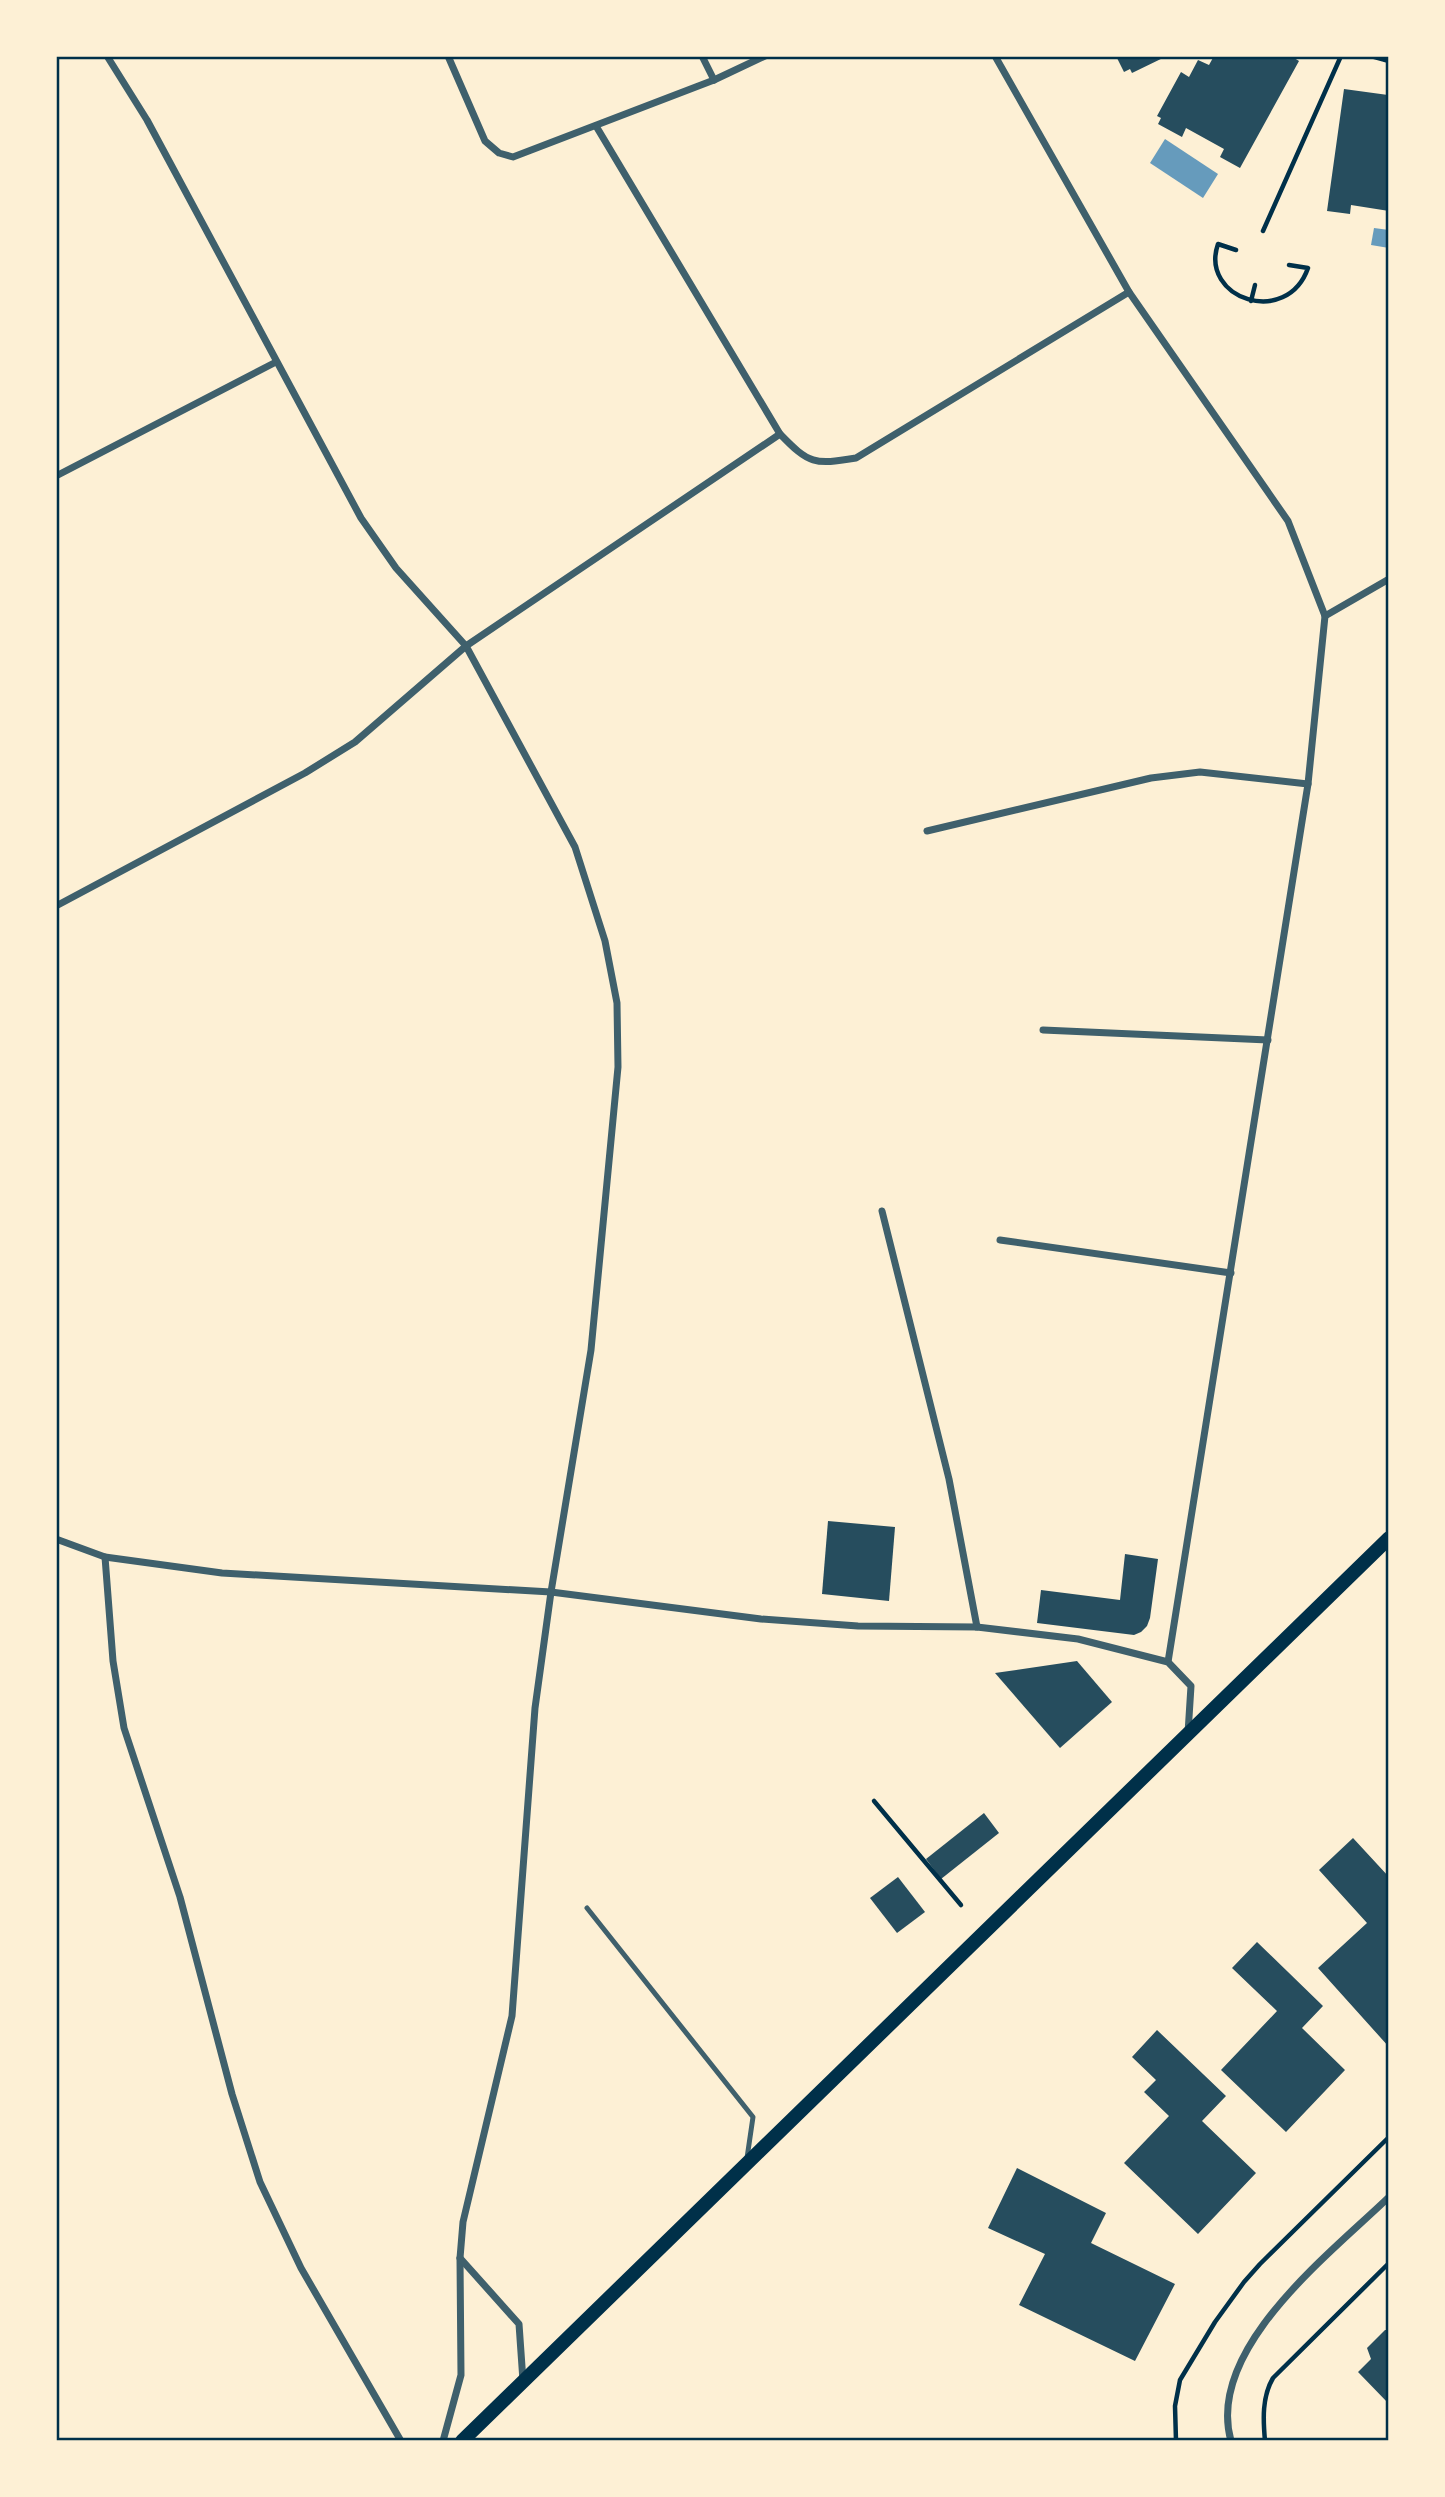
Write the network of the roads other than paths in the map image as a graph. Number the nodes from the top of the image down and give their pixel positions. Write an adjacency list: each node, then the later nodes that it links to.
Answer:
1 (107, 56): 9 (street)
2 (448, 56): 7 (street)
3 (702, 56): 6 (street)
4 (765, 56): 6 (street)
5 (995, 56): 8 (street)
6 (714, 79): 7 (street)
7 (596, 126): 10 (street)
8 (1129, 292): 10 (street); 13 (street)
9 (276, 362): 11 (street); 14 (street)
10 (780, 434): 14 (street)
11 (56, 476)
12 (1389, 579): 13 (street)
13 (1325, 615): 15 (street)
14 (466, 646): 17 (street); 26 (street)
15 (1308, 784): 16 (street); 19 (street)
16 (927, 831)
17 (56, 906)
18 (1043, 1030): 19 (street)
19 (1268, 1040): 22 (street)
20 (882, 1211): 27 (street)
21 (1000, 1240): 22 (street)
22 (1231, 1273): 28 (street)
23 (1389, 1538): 29 (main road)
24 (56, 1539): 25 (street)
25 (105, 1557): 26 (street); 35 (street)
26 (551, 1592): 27 (street); 33 (street)
27 (977, 1627): 28 (street)
28 (1168, 1662): 29 (street)
29 (1188, 1734): 31 (main road)
30 (587, 1908): 31 (lane)
31 (746, 2165): 34 (main road)
32 (1389, 2197): 38 (street)
33 (460, 2258): 34 (street); 36 (street)
34 (523, 2381): 37 (main road)
35 (401, 2441)
36 (443, 2441)
37 (462, 2441)
38 (1230, 2441)

